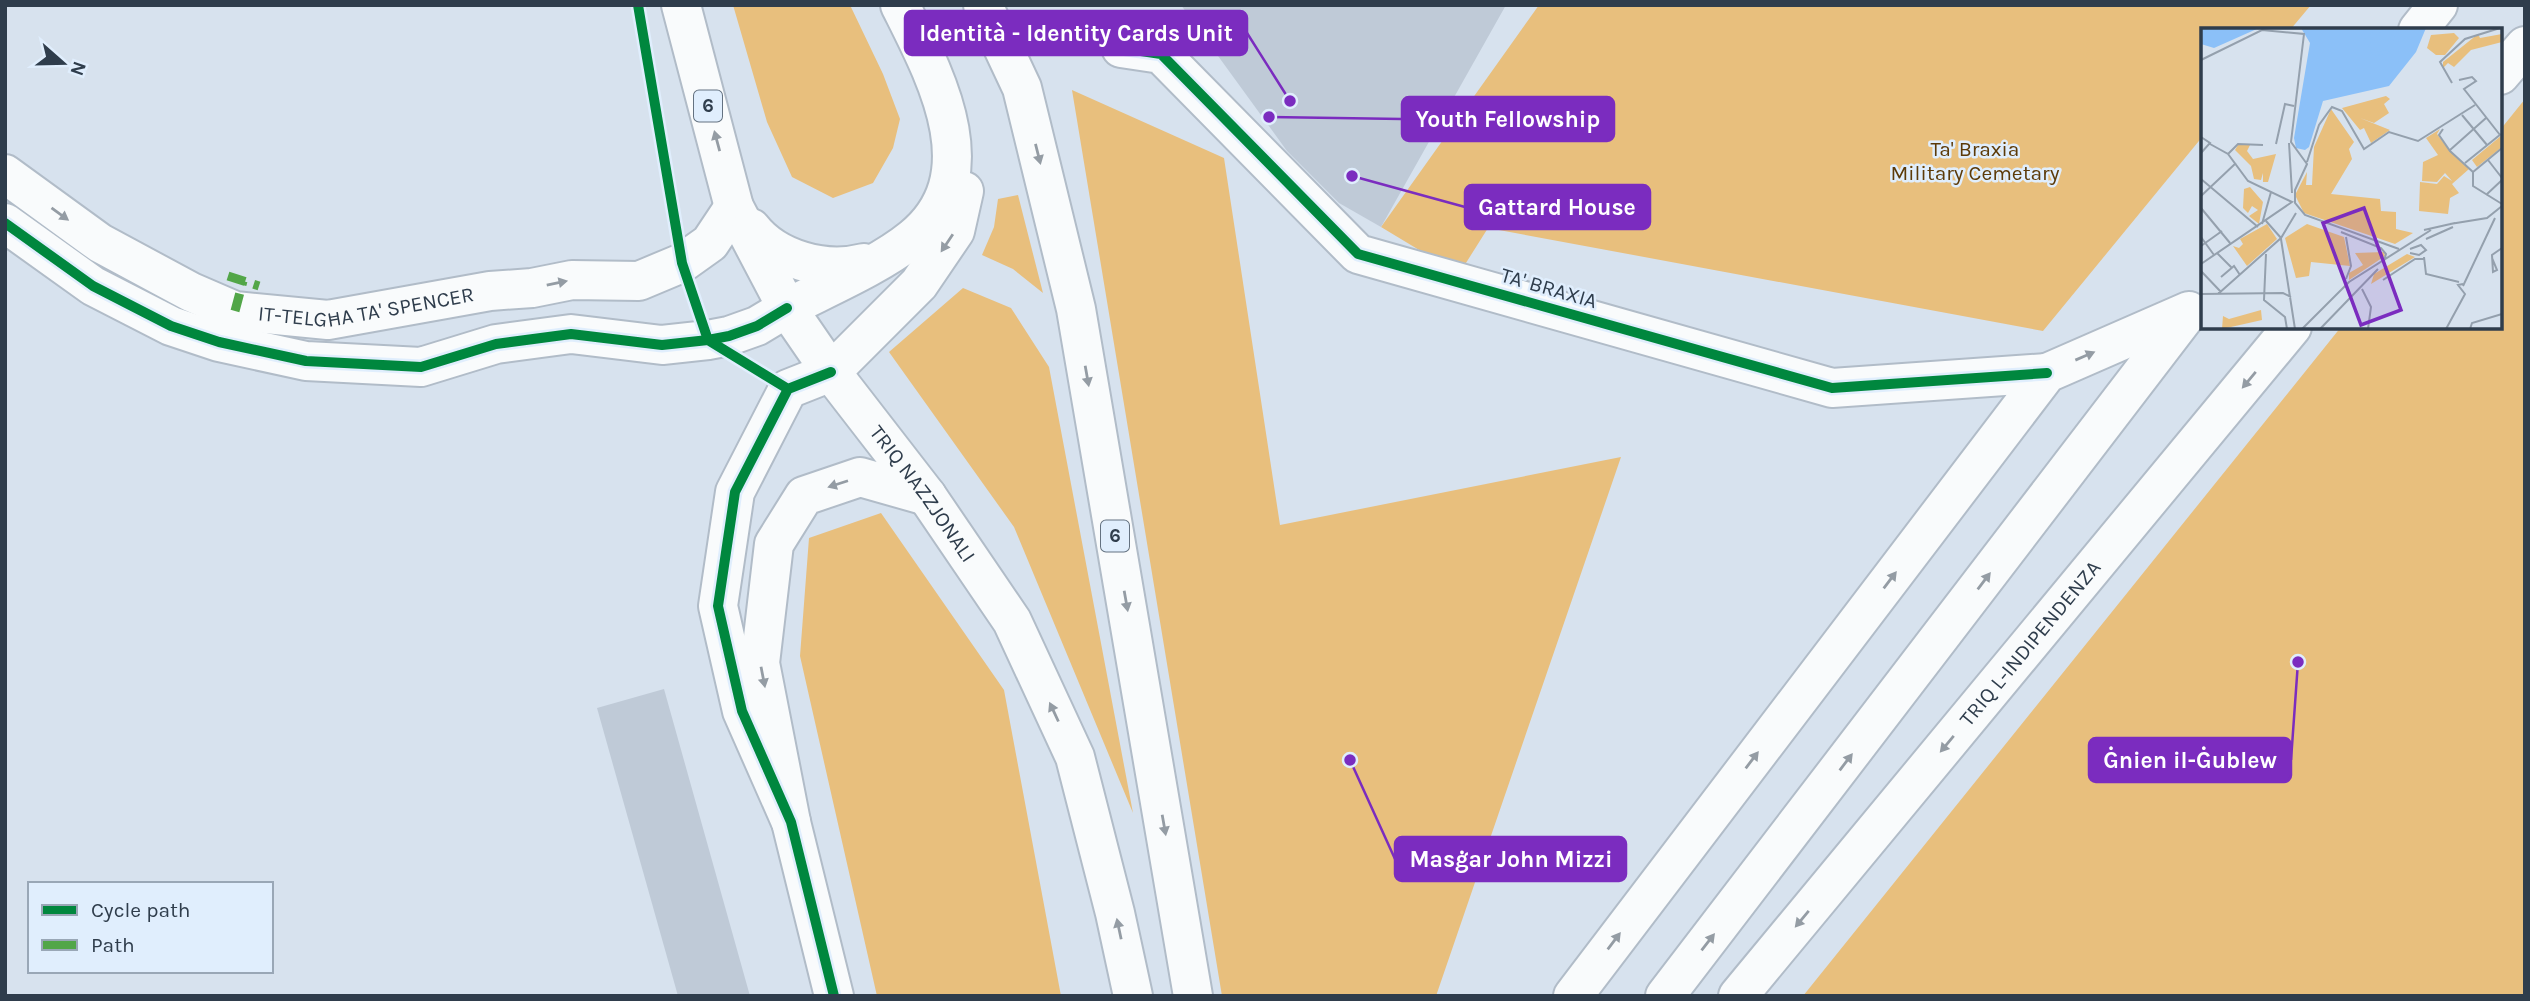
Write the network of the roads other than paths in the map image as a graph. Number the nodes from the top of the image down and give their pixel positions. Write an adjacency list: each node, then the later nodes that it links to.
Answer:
1 (681, 5): 11 (main road, TRIQ NAZZJONALI / 6, one-way to 1)
2 (900, 5): 9 (main road)
3 (983, 5): 21 (main road, 6, one-way to 21)
4 (2438, 5): 5 (main road)
5 (2420, 28)
6 (2525, 46): 8 (main road)
7 (1121, 48): 18 (main road, TA' BRAXIA)
8 (2502, 73)
9 (946, 108): 13 (main road); 17 (main road, one-way to 17)
10 (5, 174): 11 (main road, IT-TELGĦA TA' SPENCER, one-way to 11)
11 (734, 207): 13 (main road); 15 (main road, TRIQ NAZZJONALI / 6)
12 (5, 223): 15 (main road, IT-TELGĦA TA' SPENCER)
13 (895, 251): 15 (main road, IT-TELGĦA TA' SPENCER)
14 (2196, 303): 18 (main road, one-way to 14); 25 (main road, one-way to 14)
15 (787, 308): 17 (main road, TRIQ NAZZJONALI / 6)
16 (2290, 329): 26 (main road, TRIQ L-INDIPENDENZA, one-way to 26)
17 (831, 372): 19 (main road, TRIQ NAZZJONALI / 6); 20 (main road)
18 (2047, 373): 24 (main road, one-way to 18)
19 (927, 496): 20 (main road, one-way to 20); 23 (main road, TRIQ NAZZJONALI / 6, one-way to 19)
20 (791, 822): 22 (main road)
21 (1194, 993)
22 (834, 996)
23 (1133, 996)
24 (1573, 996)
25 (1665, 996)
26 (1740, 996)

